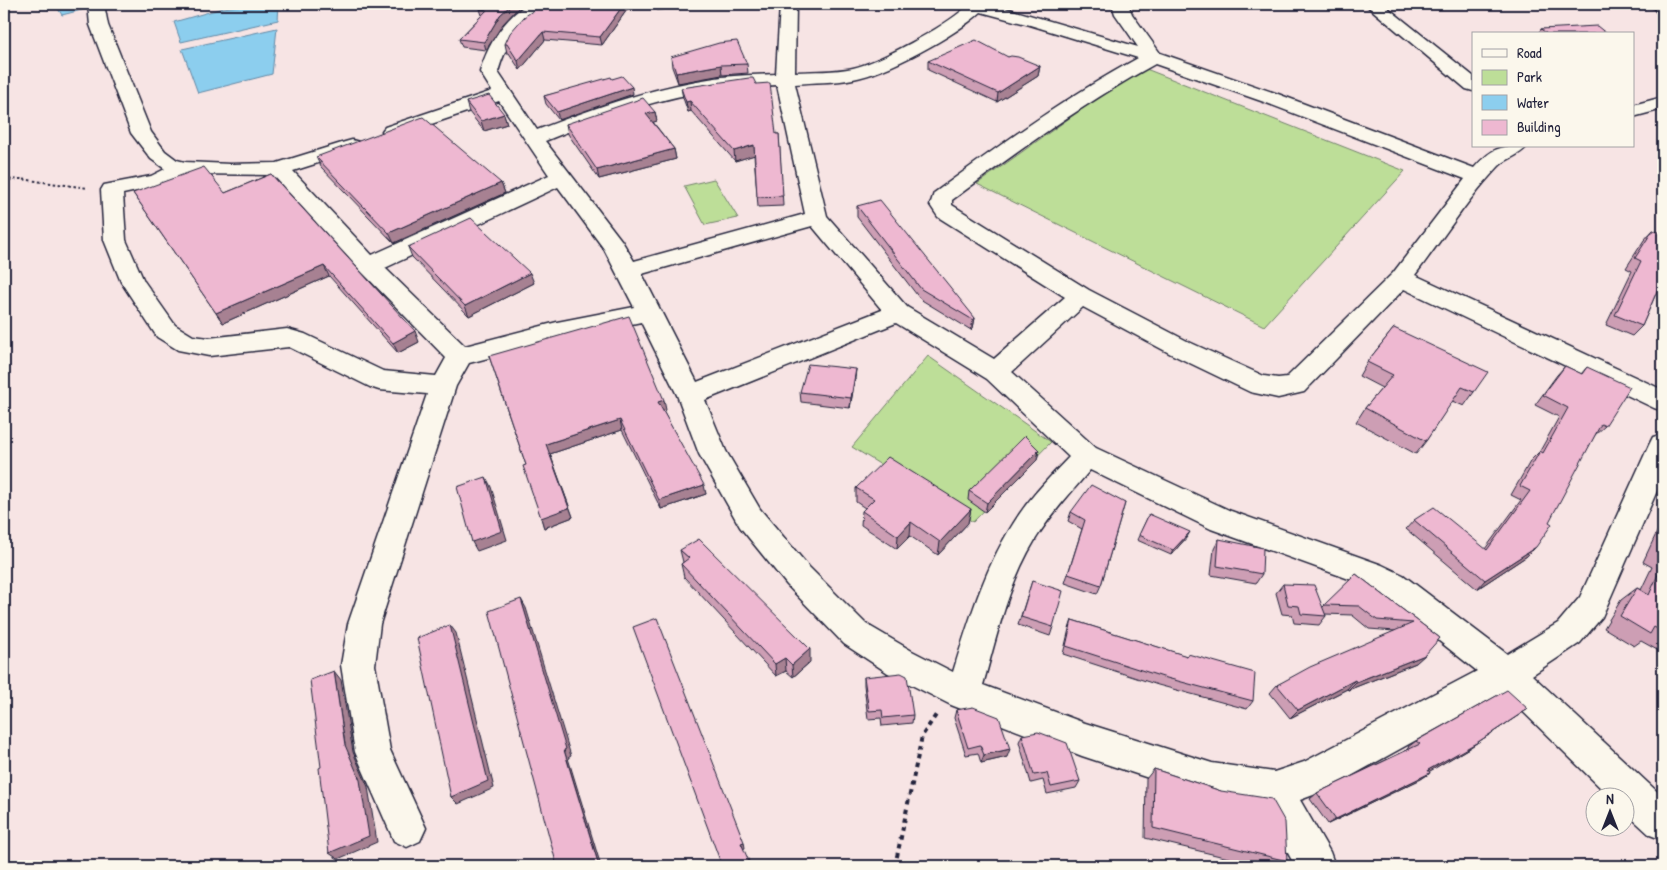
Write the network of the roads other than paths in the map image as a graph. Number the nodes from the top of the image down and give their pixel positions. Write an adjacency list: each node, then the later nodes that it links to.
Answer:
1 (96, 4): 17 (street)
2 (547, 4): 12 (street)
3 (788, 4): 10 (street)
4 (1120, 4): 9 (street)
5 (1373, 4): 11 (street)
6 (1658, 4): 8 (street)
7 (976, 5): 9 (street); 10 (street)
8 (1663, 8)
9 (1154, 57): 19 (street); 25 (street)
10 (785, 80): 15 (street); 21 (street)
11 (1472, 84)
12 (502, 94): 15 (street); 18 (street)
13 (1663, 102): 14 (street)
14 (1634, 111)
15 (533, 138): 20 (street)
16 (1514, 148): 19 (street)
17 (184, 168): 18 (street); 30 (street)
18 (279, 169): 22 (street)
19 (1478, 177): 24 (street)
20 (562, 178): 22 (street); 23 (street)
21 (817, 218): 23 (street); 27 (street)
22 (369, 266): 28 (street)
23 (628, 270): 26 (street)
24 (1401, 278): 25 (street); 32 (street)
25 (1081, 296): 29 (street)
26 (650, 312): 28 (street); 31 (street)
27 (898, 313): 29 (street); 31 (street)
28 (460, 356): 30 (street)
29 (996, 372): 34 (street)
30 (442, 386): 39 (street)
31 (690, 395): 36 (street)
32 (1663, 401)
33 (1663, 445): 35 (street)
34 (1086, 456): 35 (street); 36 (street)
35 (1506, 673): 37 (street); 38 (street)
36 (963, 694): 37 (street)
37 (1274, 790): 40 (street)
38 (1663, 822)
39 (408, 828)
40 (1316, 866)

